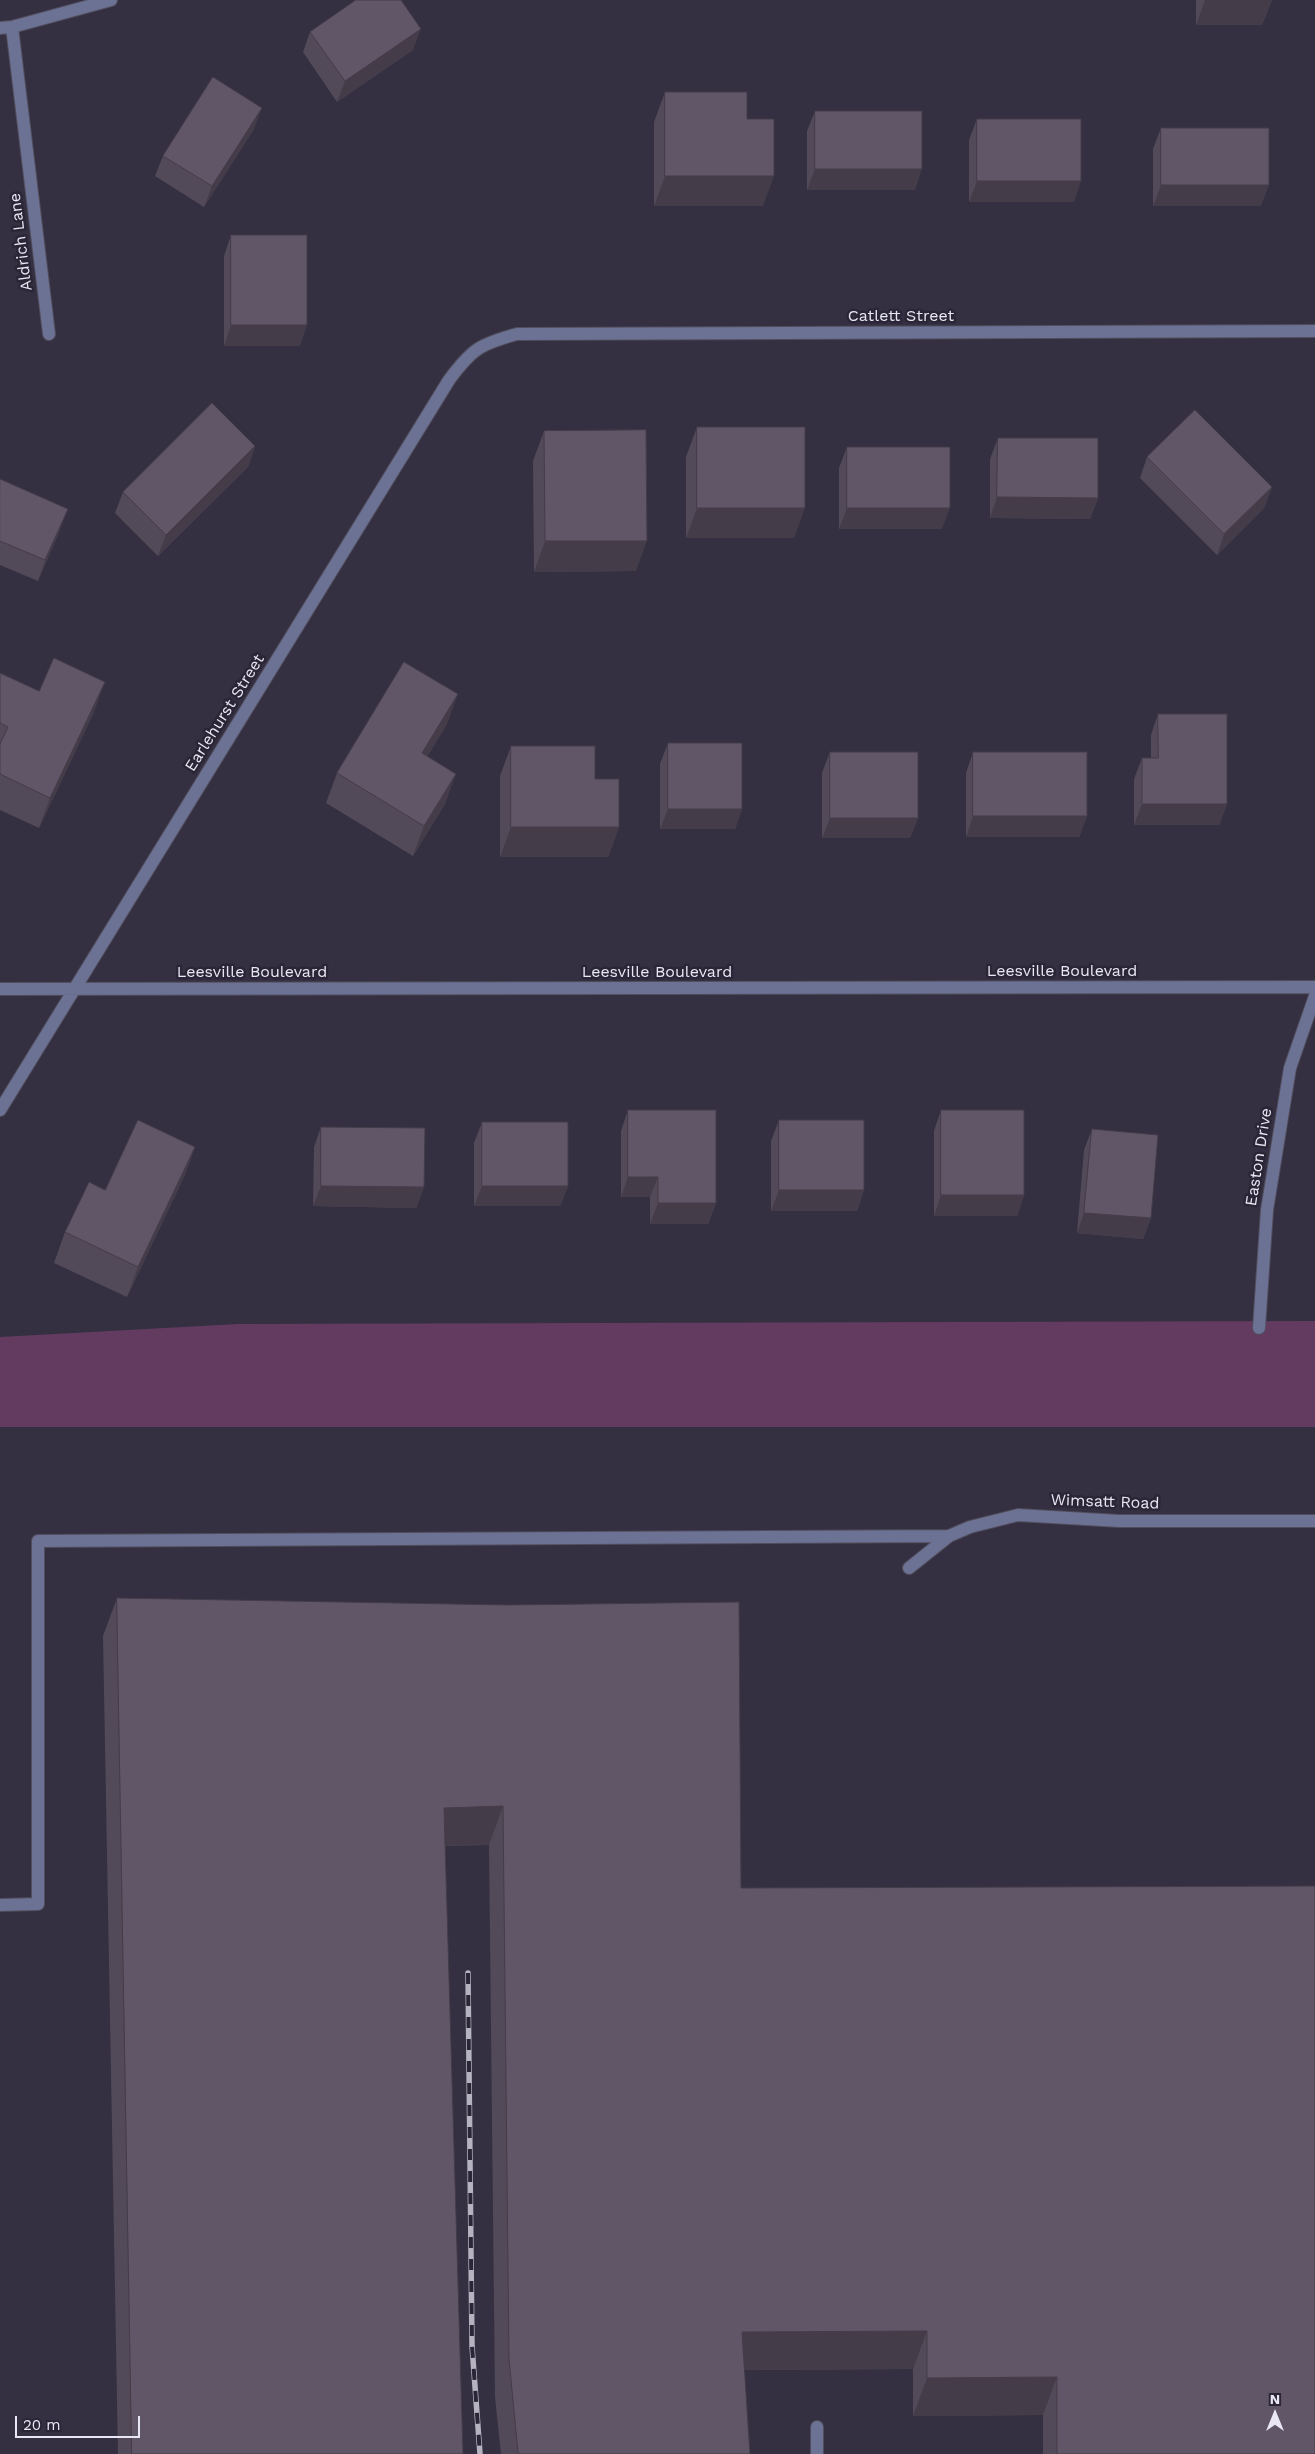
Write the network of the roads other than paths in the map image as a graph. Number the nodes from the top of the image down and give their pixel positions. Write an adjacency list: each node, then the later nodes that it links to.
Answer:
1 (111, 0): 2 (street)
2 (6, 27): 4 (street, Aldrich Lane)
3 (1315, 330): 5 (street, Catlett Street)
4 (48, 334)
5 (488, 341): 8 (street, Earlehurst Street)
6 (1315, 987): 8 (street, Leesville Boulevard)
7 (0, 989): 8 (street, Leesville Boulevard)
8 (75, 989): 10 (street, Earlehurst Street)
9 (1315, 996): 11 (street, Easton Drive)
10 (0, 1110)
11 (1259, 1328)
12 (1315, 1521): 13 (street, Wimsatt Road)
13 (950, 1536): 14 (street, Wimsatt Road); 15 (street)
14 (909, 1568)
15 (0, 1905)
16 (816, 2427): 17 (street)
17 (817, 2454)

